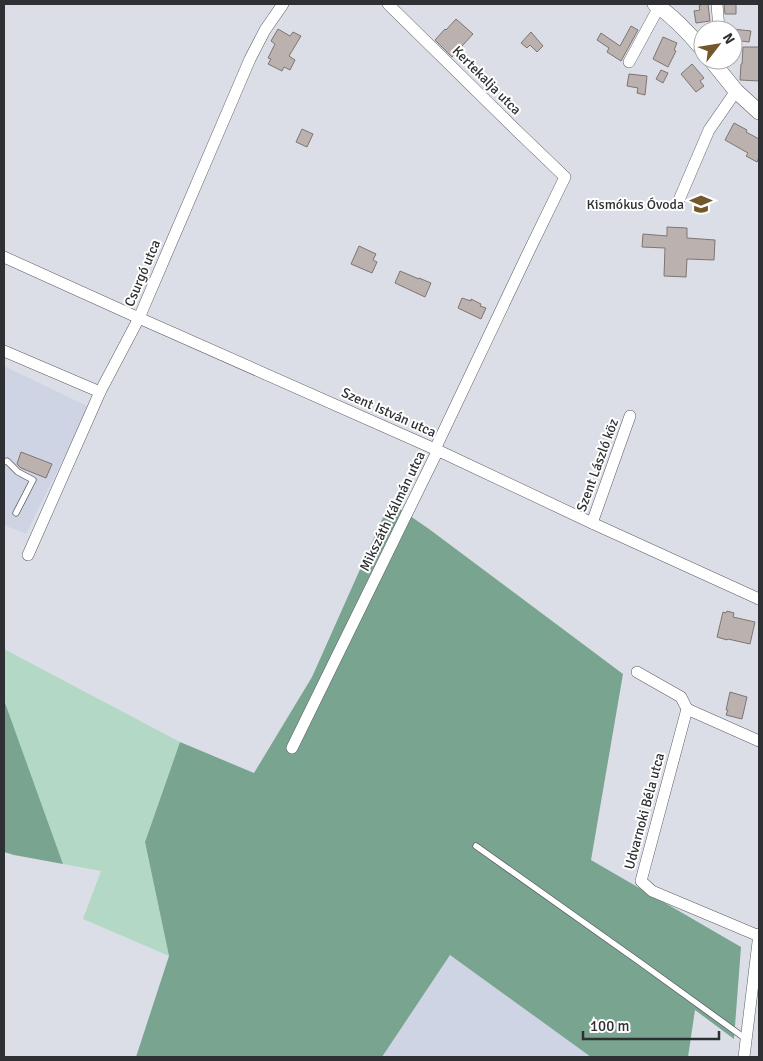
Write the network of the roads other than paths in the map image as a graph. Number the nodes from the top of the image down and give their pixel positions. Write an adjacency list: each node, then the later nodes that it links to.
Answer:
1 (283, 4): 14 (street, Csurgó utca)
2 (388, 4): 11 (street, Kertekalja utca)
3 (718, 4): 5 (street)
4 (657, 5): 6 (main road); 7 (street)
5 (719, 20)
6 (693, 38)
7 (629, 62)
8 (720, 70): 9 (main road)
9 (736, 91): 10 (main road); 12 (street)
10 (759, 112)
11 (566, 177): 18 (street, Mikszáth Kálmán utca)
12 (679, 200)
13 (4, 257): 14 (street, Szent István utca)
14 (139, 318): 16 (street, Csurgó utca); 18 (street, Szent István utca)
15 (4, 351): 16 (street)
16 (100, 392): 22 (street, Csurgó utca)
17 (630, 416): 21 (street, Szent László köz)
18 (437, 450): 21 (street, Szent István utca); 27 (street, Mikszáth Kálmán utca)
19 (4, 462): 20 (lane)
20 (16, 514)
21 (592, 523): 23 (street, Szent István utca)
22 (28, 555)
23 (759, 599)
24 (637, 672): 25 (street)
25 (687, 709): 26 (street); 29 (street, Udvarnoki Béla utca)
26 (759, 741)
27 (292, 748)
28 (476, 846): 30 (lane)
29 (759, 935): 30 (street)
30 (746, 1039): 31 (street)
31 (744, 1057)

